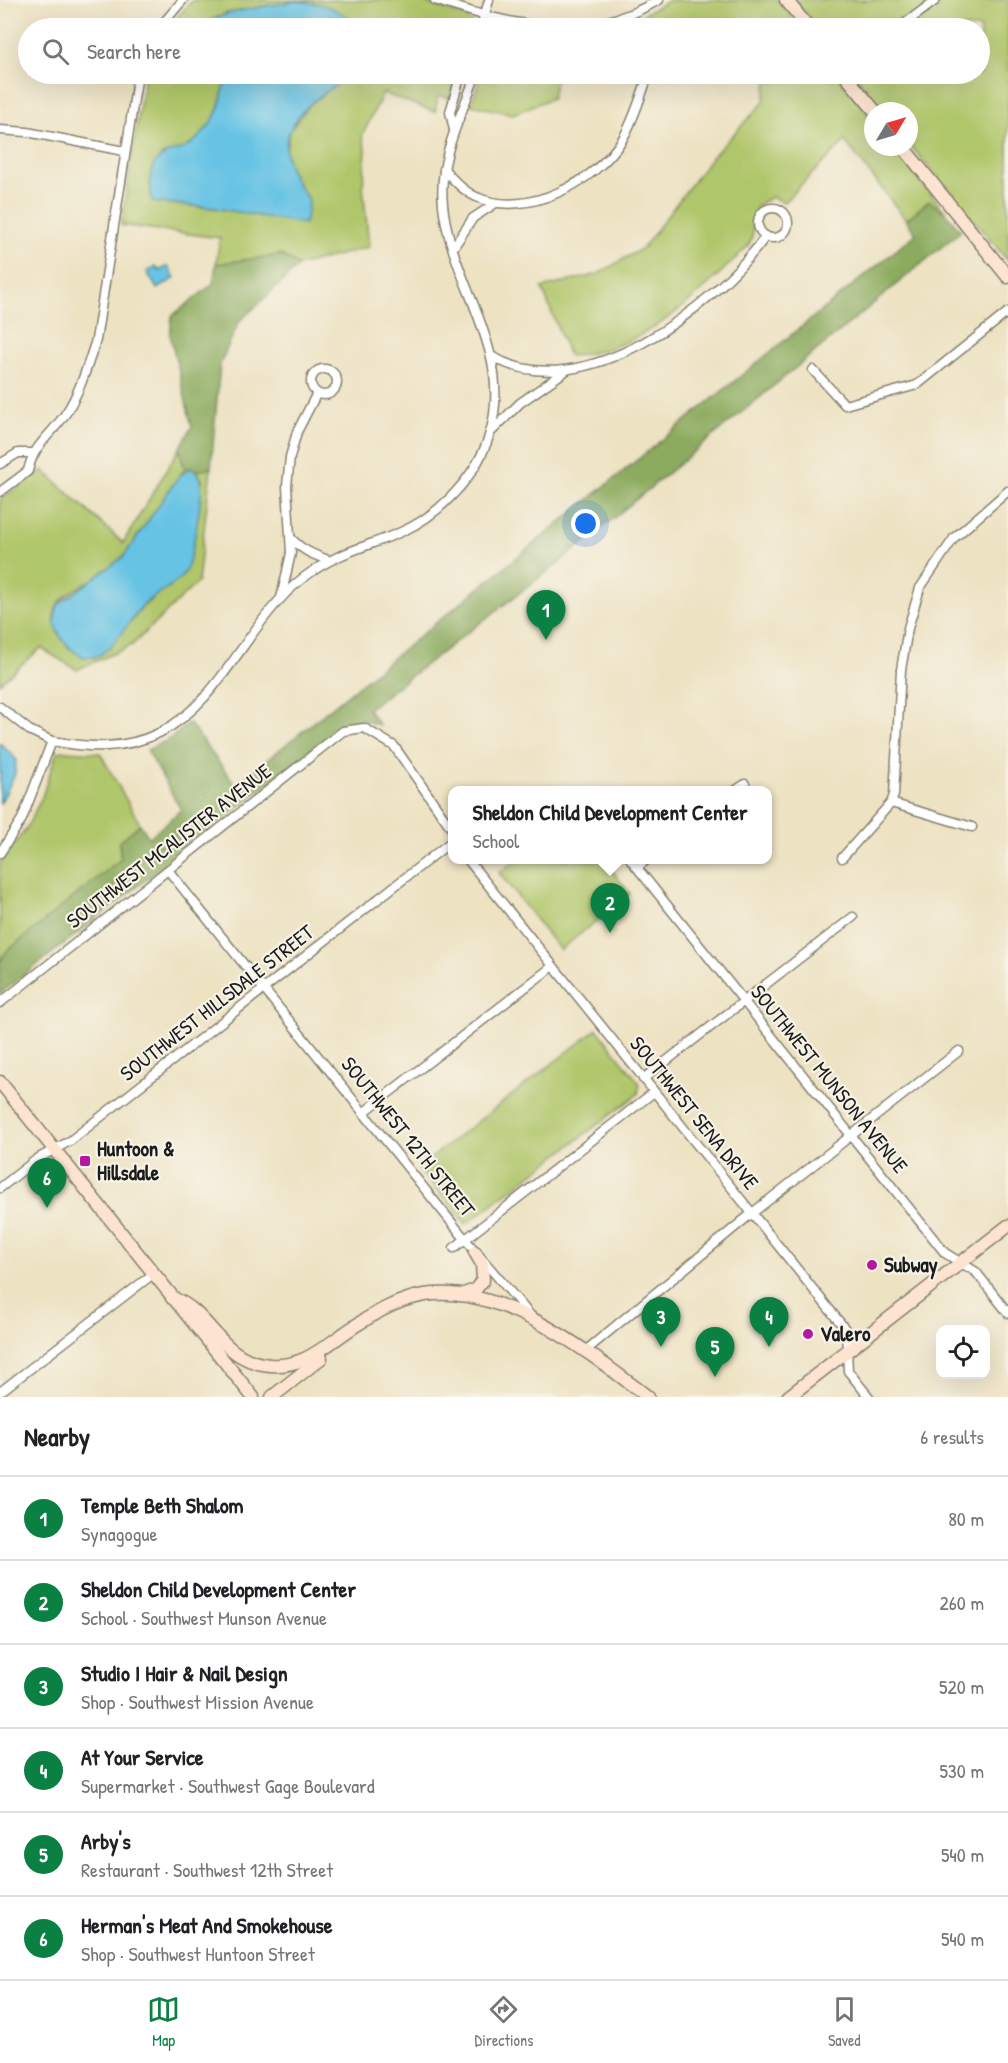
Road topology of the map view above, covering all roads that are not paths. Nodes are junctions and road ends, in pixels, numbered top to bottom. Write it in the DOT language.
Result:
graph roads {
  1 [pos="183,0"];
  2 [pos="435,0"];
  3 [pos="489,0"];
  4 [pos="659,0"];
  5 [pos="786,0"];
  6 [pos="936,0"];
  7 [pos="484,16"];
  8 [pos="168,18"];
  9 [pos="493,18"];
  10 [pos="619,18"];
  11 [pos="801,18"];
  12 [pos="912,18"];
  13 [pos="136,84"];
  14 [pos="458,84"];
  15 [pos="472,84"];
  16 [pos="643,84"];
  17 [pos="852,84"];
  18 [pos="867,102"];
  19 [pos="0,130"];
  20 [pos="454,130"];
  21 [pos="124,151"];
  22 [pos="910,156"];
  23 [pos="444,169"];
  24 [pos="496,203"];
  25 [pos="766,236"];
  26 [pos="453,248"];
  27 [pos="1008,277"];
  28 [pos="1008,312"];
  29 [pos="493,357"];
  30 [pos="570,368"];
  31 [pos="813,370"];
  32 [pos="317,393"];
  33 [pos="490,433"];
  34 [pos="32,453"];
  35 [pos="0,464"];
  36 [pos="1008,491"];
  37 [pos="0,492"];
  38 [pos="290,537"];
  39 [pos="328,560"];
  40 [pos="281,600"];
  41 [pos="0,707"];
  42 [pos="52,741"];
  43 [pos="745,784"];
  44 [pos="742,786"];
  45 [pos="891,803"];
  46 [pos="448,822"];
  47 [pos="972,826"];
  48 [pos="448,846"];
  49 [pos="0,853"];
  50 [pos="842,858"];
  51 [pos="471,864"];
  52 [pos="634,864"];
  53 [pos="641,864"];
  54 [pos="637,867"];
  55 [pos="168,870"];
  56 [pos="853,917"];
  57 [pos="553,966"];
  58 [pos="264,989"];
  59 [pos="744,1001"];
  60 [pos="0,1002"];
  61 [pos="959,1051"];
  62 [pos="643,1079"];
  63 [pos="0,1082"];
  64 [pos="654,1092"];
  65 [pos="363,1113"];
  66 [pos="851,1135"];
  67 [pos="54,1150"];
  68 [pos="0,1188"];
  69 [pos="751,1214"];
  70 [pos="1008,1226"];
  71 [pos="465,1239"];
  72 [pos="454,1248"];
  73 [pos="475,1252"];
  74 [pos="961,1263"];
  75 [pos="153,1274"];
  76 [pos="461,1296"];
  77 [pos="172,1298"];
  78 [pos="1008,1313"];
  79 [pos="362,1322"];
  80 [pos="543,1326"];
  81 [pos="848,1350"];
  82 [pos="584,1352"];
  83 [pos="0,1392"];
  84 [pos="253,1397"];
  85 [pos="272,1397"];
  86 [pos="648,1397"];
  87 [pos="788,1397"];
  88 [pos="869,1397"];
  1 -- 8 [label="street"];
  2 -- 7 [label="street"];
  3 -- 7 [label="street"];
  4 -- 10 [label="street"];
  5 -- 11 [label="main road"];
  6 -- 12 [label="street"];
  7 -- 9 [label="street"];
  13 -- 21 [label="street"];
  14 -- 20 [label="street"];
  15 -- 20 [label="street"];
  16 -- 24 [label="street"];
  17 -- 18 [label="main road"];
  19 -- 21 [label="street"];
  20 -- 23 [label="street"];
  21 -- 34 [label="street"];
  22 -- 27 [label="main road"];
  23 -- 24 [label="street"];
  23 -- 26 [label="street"];
  24 -- 26 [label="street"];
  25 -- 30 [label="street"];
  26 -- 29 [label="street"];
  28 -- 31 [label="street"];
  29 -- 30 [label="street"];
  29 -- 33 [label="street"];
  30 -- 33 [label="street"];
  32 -- 38 [label="street"];
  33 -- 39 [label="street"];
  34 -- 35 [label="street"];
  34 -- 37 [label="street"];
  36 -- 45 [label="street"];
  38 -- 39 [label="street"];
  38 -- 40 [label="street"];
  39 -- 40 [label="street"];
  40 -- 42 [label="street"];
  41 -- 42 [label="street"];
  42 -- 49 [label="street"];
  43 -- 44 [label="street"];
  45 -- 47 [label="street"];
  45 -- 50 [label="street"];
  46 -- 55 [label="street, SOUTHWEST MCALISTER AVENUE"];
  48 -- 58 [label="street, SOUTHWEST HILLSDALE STREET"];
  51 -- 57 [label="street, SOUTHWEST SENA DRIVE"];
  52 -- 54 [label="street, SOUTHWEST MUNSON AVENUE"];
  53 -- 54 [label="street"];
  54 -- 59 [label="street, SOUTHWEST MUNSON AVENUE"];
  55 -- 58 [label="street, SOUTHWEST 12TH STREET"];
  55 -- 60 [label="street, SOUTHWEST MCALISTER AVENUE"];
  56 -- 59 [label="street"];
  57 -- 62 [label="street, SOUTHWEST SENA DRIVE"];
  57 -- 65 [label="street"];
  58 -- 65 [label="street, SOUTHWEST 12TH STREET"];
  58 -- 67 [label="street, SOUTHWEST HILLSDALE STREET"];
  59 -- 62 [label="street"];
  59 -- 66 [label="street, SOUTHWEST MUNSON AVENUE"];
  61 -- 66 [label="street"];
  62 -- 64 [label="street, SOUTHWEST SENA DRIVE"];
  63 -- 67 [label="main road"];
  64 -- 69 [label="street, SOUTHWEST SENA DRIVE"];
  64 -- 71 [label="street"];
  65 -- 71 [label="street, SOUTHWEST 12TH STREET"];
  66 -- 69 [label="street"];
  66 -- 74 [label="street, SOUTHWEST MUNSON AVENUE"];
  67 -- 68 [label="street, SOUTHWEST HILLSDALE STREET"];
  67 -- 75 [label="main road"];
  69 -- 81 [label="street, SOUTHWEST SENA DRIVE"];
  69 -- 82 [label="street"];
  70 -- 74 [label="main road"];
  71 -- 72 [label="street"];
  71 -- 73 [label="street, SOUTHWEST 12TH STREET"];
  73 -- 76 [label="main road"];
  73 -- 80 [label="street, SOUTHWEST 12TH STREET"];
  74 -- 78 [label="street, SOUTHWEST MUNSON AVENUE"];
  74 -- 81 [label="main road"];
  75 -- 77 [label="main road"];
  75 -- 83 [label="street"];
  76 -- 79 [label="main road"];
  76 -- 80 [label="main road"];
  77 -- 79 [label="main road"];
  77 -- 84 [label="main road"];
  79 -- 85 [label="main road"];
  80 -- 82 [label="main road, SOUTHWEST 12TH STREET"];
  81 -- 87 [label="main road"];
  81 -- 88 [label="street, SOUTHWEST SENA DRIVE"];
  82 -- 86 [label="main road, SOUTHWEST 12TH STREET"];
}
